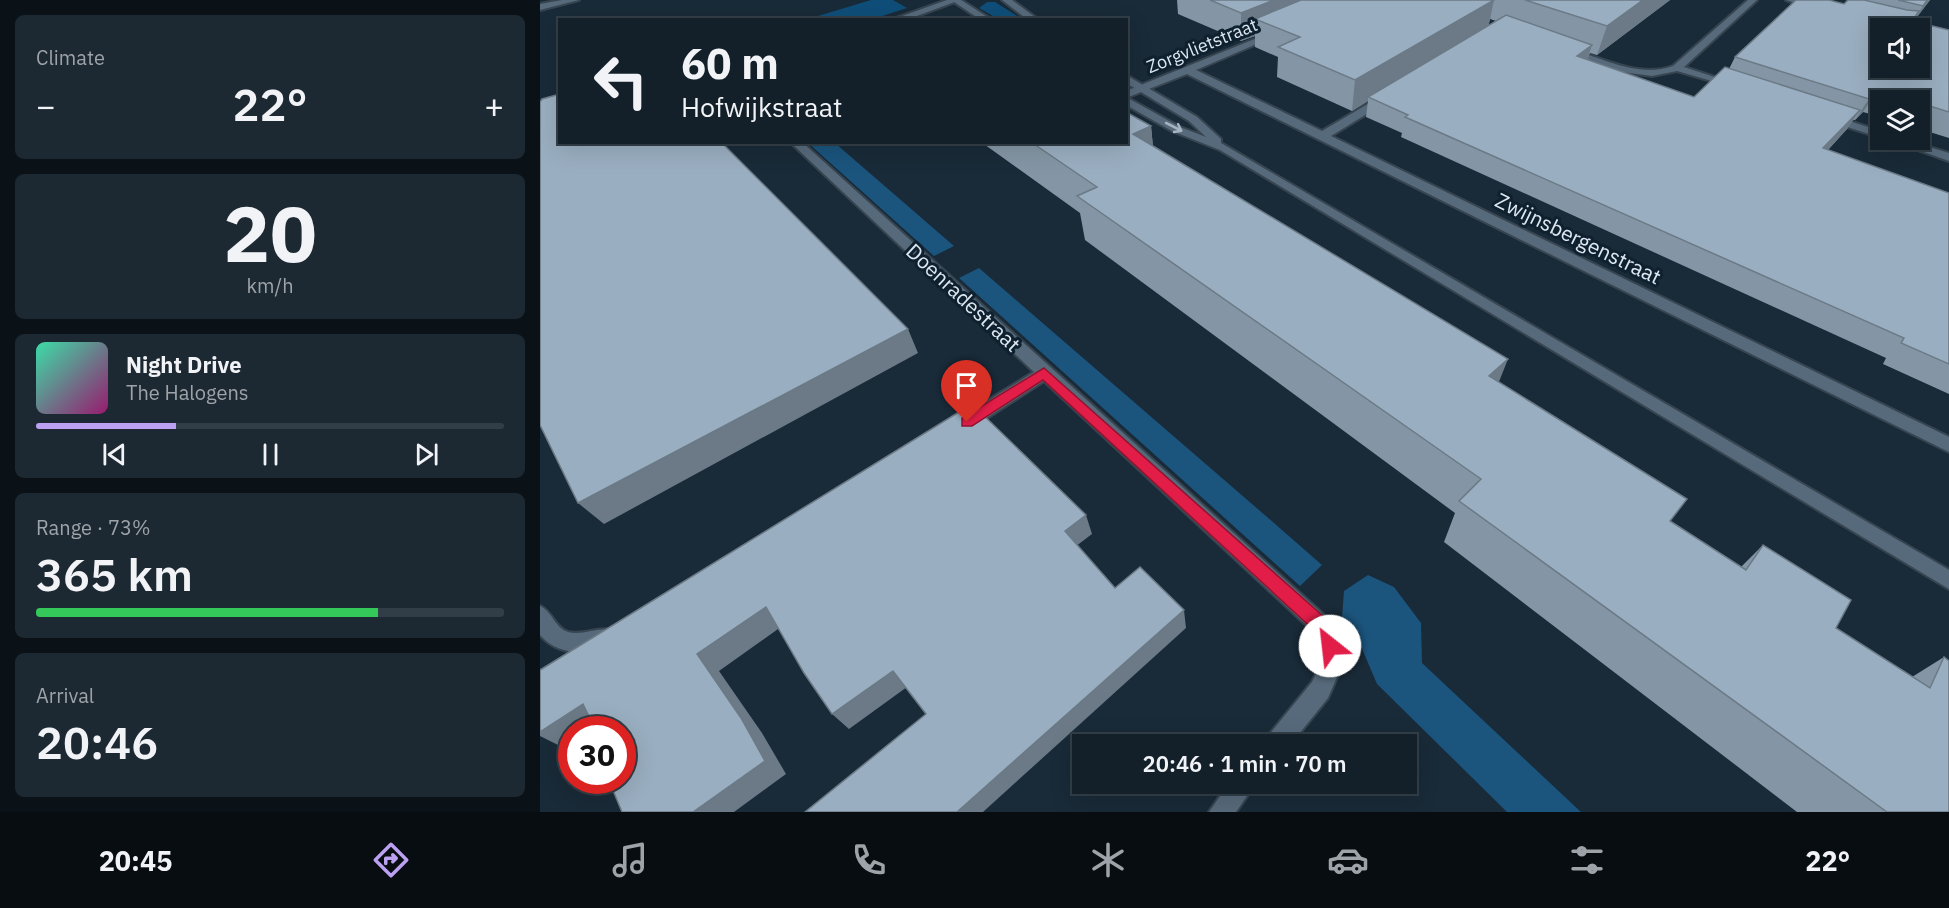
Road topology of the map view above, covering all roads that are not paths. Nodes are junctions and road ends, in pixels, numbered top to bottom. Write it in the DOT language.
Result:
graph roads {
  1 [pos="574,0"];
  2 [pos="956,0"];
  3 [pos="1006,0"];
  4 [pos="1753,0"];
  5 [pos="1790,0"];
  6 [pos="540,7"];
  7 [pos="1824,9"];
  8 [pos="901,18"];
  9 [pos="985,18"];
  10 [pos="1032,18"];
  11 [pos="1285,30"];
  12 [pos="1551,45"];
  13 [pos="1677,68"];
  14 [pos="1188,70"];
  15 [pos="1128,79"];
  16 [pos="1143,88"];
  17 [pos="1402,88"];
  18 [pos="1745,90"];
  19 [pos="1128,94"];
  20 [pos="1128,101"];
  21 [pos="1824,116"];
  22 [pos="1870,131"];
  23 [pos="1322,136"];
  24 [pos="797,144"];
  25 [pos="1224,148"];
  26 [pos="1927,150"];
  27 [pos="1949,157"];
  28 [pos="1044,373"];
  29 [pos="943,437"];
  30 [pos="1949,445"];
  31 [pos="1949,580"];
  32 [pos="540,616"];
  33 [pos="625,636"];
  34 [pos="1284,734"];
  35 [pos="1235,794"];
  36 [pos="1221,812"];
  1 -- 6 [label="street"];
  2 -- 8 [label="street"];
  2 -- 9 [label="street"];
  3 -- 10 [label="street"];
  4 -- 13 [label="street"];
  5 -- 7 [label="street"];
  11 -- 14 [label="street, Zorgvlietstraat"];
  12 -- 13 [label="street"];
  13 -- 18 [label="street"];
  14 -- 16 [label="street, Zorgvlietstraat"];
  14 -- 23 [label="street, Zwijnsbergenstraat"];
  15 -- 16 [label="street"];
  16 -- 19 [label="street, Zorgvlietstraat"];
  16 -- 25 [label="street"];
  17 -- 23 [label="street"];
  20 -- 25 [label="street, one-way"];
  21 -- 22 [label="street"];
  23 -- 30 [label="street, Zwijnsbergenstraat"];
  24 -- 28 [label="street, Doenradestraat"];
  25 -- 31 [label="street"];
  26 -- 27 [label="street"];
  28 -- 29 [label="street"];
  28 -- 34 [label="street, Doenradestraat"];
  32 -- 33 [label="street"];
  35 -- 36 [label="street"];
}
